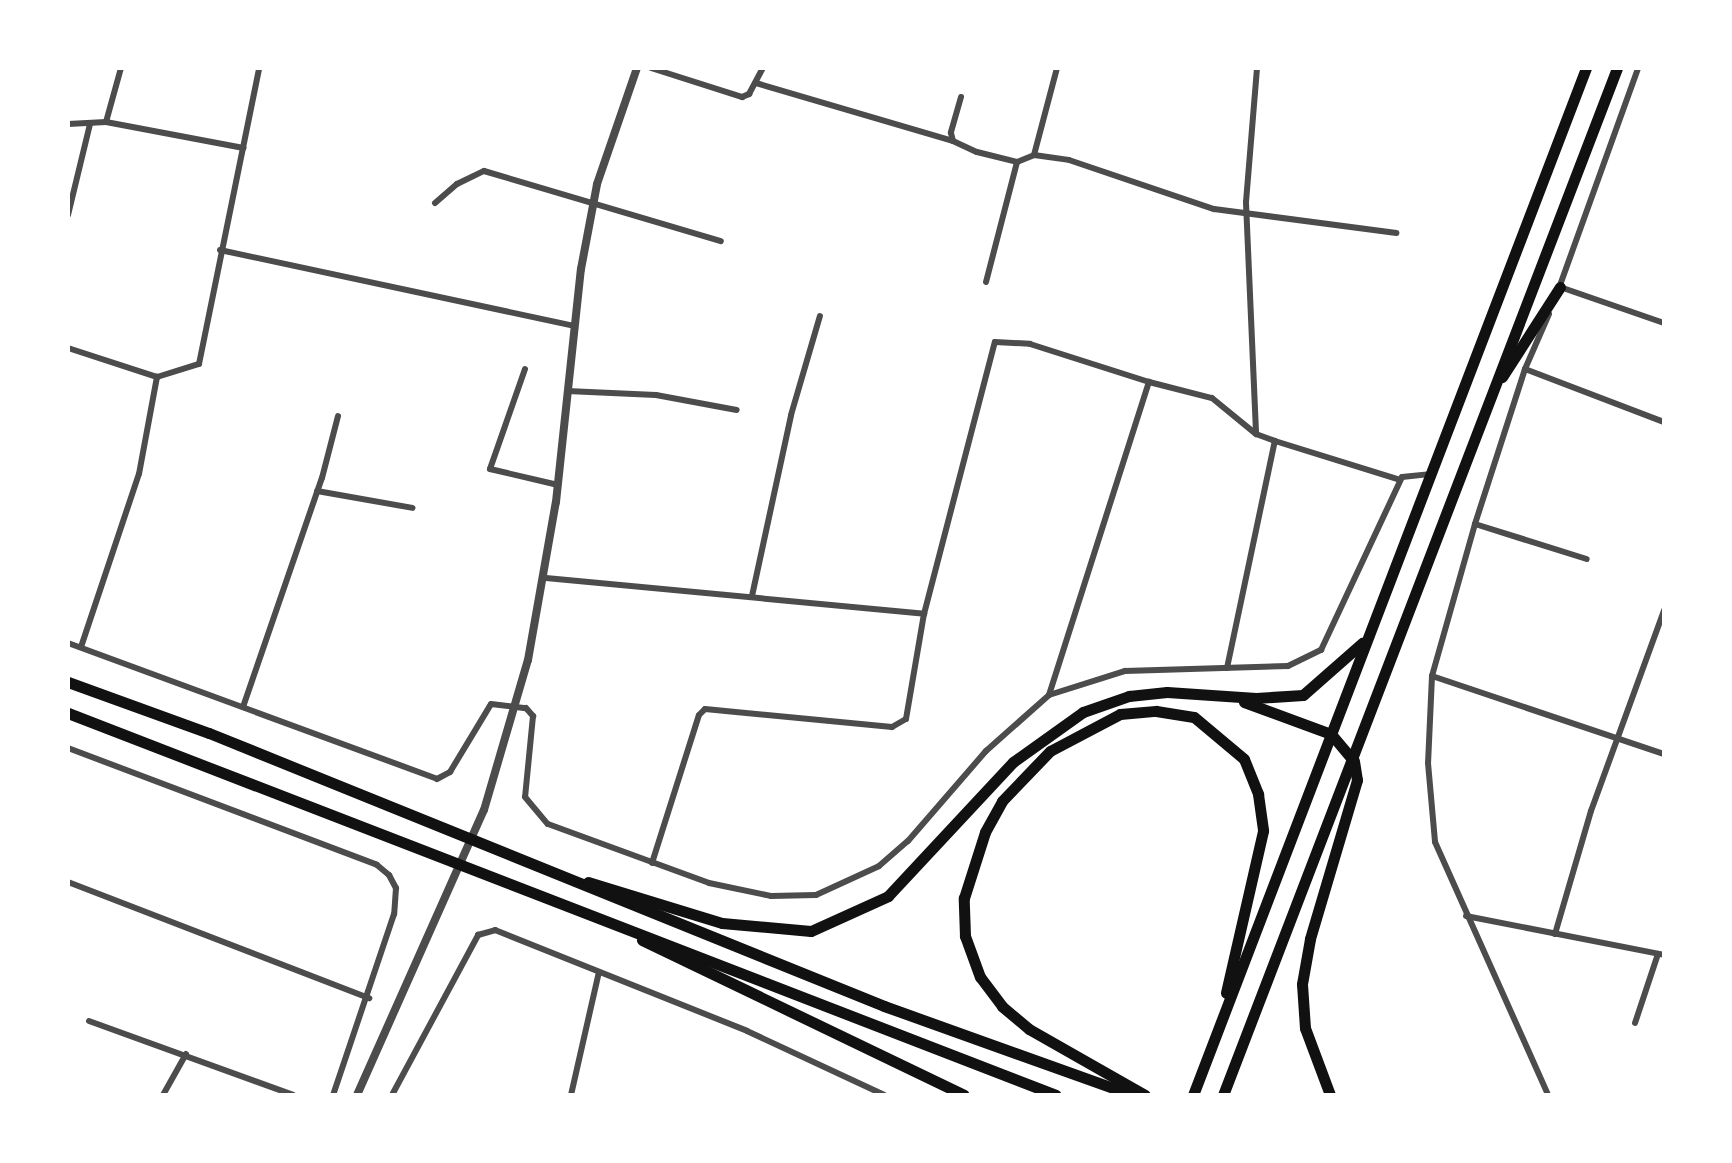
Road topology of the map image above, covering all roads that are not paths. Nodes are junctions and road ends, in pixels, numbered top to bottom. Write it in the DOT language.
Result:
graph roads {
  1 [pos="121,68"];
  2 [pos="259,68"];
  3 [pos="637,68"];
  4 [pos="651,68"];
  5 [pos="763,68"];
  6 [pos="1057,68"];
  7 [pos="1257,68"];
  8 [pos="1586,68"];
  9 [pos="1617,68"];
  10 [pos="1638,68"];
  11 [pos="756,83"];
  12 [pos="961,97"];
  13 [pos="106,122"];
  14 [pos="68,124"];
  15 [pos="90,124"];
  16 [pos="953,141"];
  17 [pos="244,148"];
  18 [pos="1034,155"];
  19 [pos="1017,162"];
  20 [pos="435,203"];
  21 [pos="593,205"];
  22 [pos="68,215"];
  23 [pos="1248,215"];
  24 [pos="1396,233"];
  25 [pos="721,241"];
  26 [pos="220,250"];
  27 [pos="986,282"];
  28 [pos="1560,287"];
  29 [pos="820,316"];
  30 [pos="1664,323"];
  31 [pos="574,326"];
  32 [pos="68,348"];
  33 [pos="525,369"];
  34 [pos="1525,369"];
  35 [pos="157,377"];
  36 [pos="1149,382"];
  37 [pos="567,391"];
  38 [pos="1489,398"];
  39 [pos="737,410"];
  40 [pos="338,416"];
  41 [pos="1664,422"];
  42 [pos="1256,434"];
  43 [pos="1275,441"];
  44 [pos="1432,474"];
  45 [pos="1400,480"];
  46 [pos="558,485"];
  47 [pos="317,491"];
  48 [pos="413,508"];
  49 [pos="1475,524"];
  50 [pos="1587,559"];
  51 [pos="546,578"];
  52 [pos="752,596"];
  53 [pos="1664,610"];
  54 [pos="924,614"];
  55 [pos="1365,640"];
  56 [pos="68,643"];
  57 [pos="81,647"];
  58 [pos="1227,668"];
  59 [pos="1432,676"];
  60 [pos="68,682"];
  61 [pos="1209,692"];
  62 [pos="1049,695"];
  63 [pos="514,704"];
  64 [pos="243,707"];
  65 [pos="68,713"];
  66 [pos="1331,734"];
  67 [pos="1617,740"];
  68 [pos="68,748"];
  69 [pos="1664,754"];
  70 [pos="1354,761"];
  71 [pos="495,852"];
  72 [pos="652,863"];
  73 [pos="68,882"];
  74 [pos="588,913"];
  75 [pos="1466,916"];
  76 [pos="1555,934"];
  77 [pos="1661,954"];
  78 [pos="599,972"];
  79 [pos="369,998"];
  80 [pos="89,1021"];
  81 [pos="1220,1023"];
  82 [pos="1635,1023"];
  83 [pos="186,1054"];
  84 [pos="1053,1094"];
  85 [pos="163,1095"];
  86 [pos="293,1095"];
  87 [pos="333,1095"];
  88 [pos="357,1095"];
  89 [pos="392,1095"];
  90 [pos="571,1095"];
  91 [pos="884,1095"];
  92 [pos="964,1095"];
  93 [pos="1132,1095"];
  94 [pos="1145,1095"];
  95 [pos="1193,1095"];
  96 [pos="1223,1095"];
  97 [pos="1330,1095"];
  98 [pos="1548,1095"];
  1 -- 13 [label="street"];
  2 -- 17 [label="street"];
  3 -- 21 [label="street"];
  4 -- 11 [label="street"];
  5 -- 11 [label="street"];
  6 -- 18 [label="street"];
  7 -- 23 [label="street"];
  8 -- 44 [label="highway"];
  9 -- 38 [label="highway"];
  10 -- 28 [label="street"];
  11 -- 16 [label="street"];
  12 -- 16 [label="street"];
  13 -- 15 [label="street"];
  13 -- 17 [label="street"];
  14 -- 15 [label="street"];
  15 -- 22 [label="street"];
  16 -- 19 [label="street"];
  17 -- 26 [label="street"];
  18 -- 19 [label="street"];
  18 -- 23 [label="street"];
  19 -- 27 [label="street"];
  20 -- 21 [label="street"];
  21 -- 25 [label="street"];
  21 -- 31 [label="street"];
  23 -- 24 [label="street"];
  23 -- 42 [label="street"];
  26 -- 31 [label="street"];
  26 -- 35 [label="street"];
  28 -- 30 [label="street"];
  28 -- 34 [label="street"];
  28 -- 38 [label="highway"];
  29 -- 52 [label="street"];
  31 -- 37 [label="street"];
  32 -- 35 [label="street"];
  33 -- 46 [label="street"];
  34 -- 41 [label="street"];
  34 -- 49 [label="street"];
  35 -- 57 [label="street"];
  36 -- 42 [label="street"];
  36 -- 54 [label="street"];
  36 -- 62 [label="street"];
  37 -- 39 [label="street"];
  37 -- 46 [label="street"];
  38 -- 70 [label="highway"];
  40 -- 47 [label="street"];
  42 -- 43 [label="street"];
  43 -- 45 [label="street"];
  43 -- 58 [label="street"];
  44 -- 45 [label="street"];
  44 -- 55 [label="highway"];
  45 -- 58 [label="street"];
  46 -- 51 [label="street"];
  47 -- 48 [label="street"];
  47 -- 64 [label="street"];
  49 -- 50 [label="street"];
  49 -- 59 [label="street"];
  51 -- 52 [label="street"];
  51 -- 63 [label="street"];
  52 -- 54 [label="street"];
  53 -- 67 [label="street"];
  54 -- 72 [label="street"];
  55 -- 61 [label="highway"];
  55 -- 66 [label="highway"];
  56 -- 57 [label="street"];
  57 -- 64 [label="street"];
  58 -- 62 [label="street"];
  59 -- 67 [label="street"];
  59 -- 75 [label="street"];
  60 -- 71 [label="highway"];
  61 -- 66 [label="highway"];
  61 -- 71 [label="highway"];
  62 -- 72 [label="street"];
  63 -- 64 [label="street"];
  63 -- 72 [label="street"];
  63 -- 88 [label="street"];
  65 -- 74 [label="highway"];
  66 -- 70 [label="highway"];
  66 -- 81 [label="highway"];
  67 -- 69 [label="street"];
  67 -- 76 [label="street"];
  68 -- 79 [label="street"];
  70 -- 96 [label="highway"];
  70 -- 97 [label="highway"];
  71 -- 93 [label="highway"];
  73 -- 79 [label="street"];
  74 -- 84 [label="highway"];
  74 -- 92 [label="highway"];
  75 -- 76 [label="street"];
  75 -- 98 [label="street"];
  76 -- 77 [label="street"];
  77 -- 82 [label="street"];
  78 -- 89 [label="street"];
  78 -- 90 [label="street"];
  78 -- 91 [label="street"];
  79 -- 87 [label="street"];
  80 -- 83 [label="street"];
  81 -- 94 [label="highway"];
  81 -- 95 [label="highway"];
  83 -- 85 [label="street"];
  83 -- 86 [label="street"];
}
